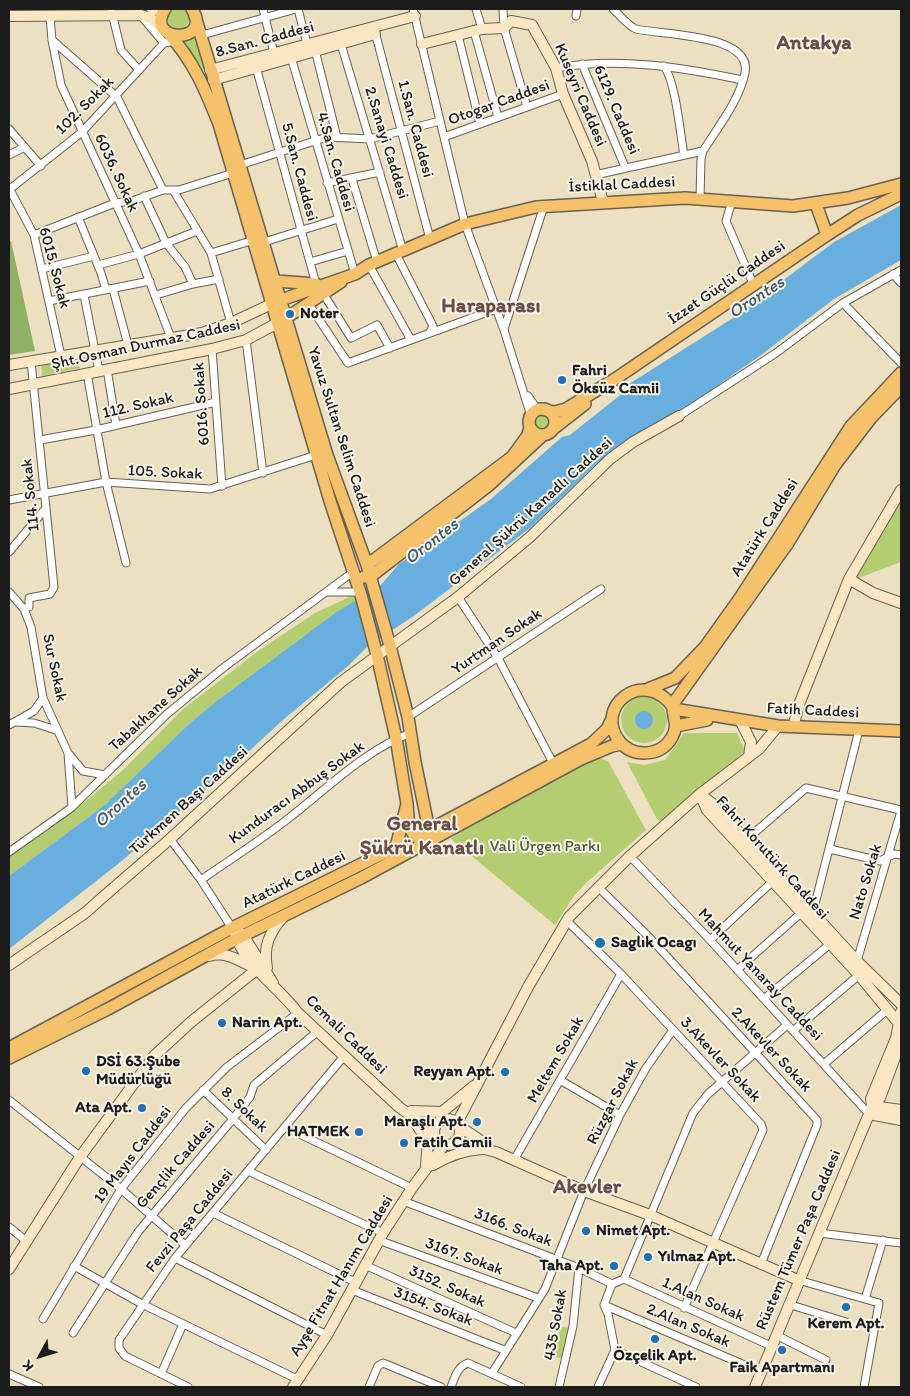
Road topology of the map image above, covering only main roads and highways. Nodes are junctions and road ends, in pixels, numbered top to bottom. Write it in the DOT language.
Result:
graph roads {
  1 [pos="160,9"];
  2 [pos="195,11"];
  3 [pos="168,37"];
  4 [pos="237,169"];
  5 [pos="901,184"];
  6 [pos="901,194"];
  7 [pos="816,204"];
  8 [pos="827,235"];
  9 [pos="259,241"];
  10 [pos="276,281"];
  11 [pos="322,287"];
  12 [pos="277,302"];
  13 [pos="282,321"];
  14 [pos="901,373"];
  15 [pos="615,379"];
  16 [pos="901,387"];
  17 [pos="536,416"];
  18 [pos="548,432"];
  19 [pos="353,572"];
  20 [pos="370,576"];
  21 [pos="383,647"];
  22 [pos="648,689"];
  23 [pos="673,708"];
  24 [pos="612,719"];
  25 [pos="724,719"];
  26 [pos="676,726"];
  27 [pos="901,731"];
  28 [pos="622,744"];
  29 [pos="407,804"];
  30 [pos="429,830"];
  31 [pos="415,837"];
  32 [pos="426,843"];
  33 [pos="396,847"];
  34 [pos="237,934"];
  35 [pos="9,1048"];
  36 [pos="9,1058"];
  1 -- 3 [label="main road, Yavuz Sultan Selim Caddesi"];
  2 -- 3 [label="main road, Yavuz Sultan Selim Caddesi"];
  2 -- 4 [label="main road, Yavuz Sultan Selim Caddesi"];
  3 -- 4 [label="main road, Yavuz Sultan Selim Caddesi"];
  4 -- 9 [label="main road, Yavuz Sultan Selim Caddesi"];
  5 -- 7 [label="main road, İstiklal Caddesi"];
  6 -- 8 [label="main road, İzzet Güçlü Caddesi"];
  7 -- 8 [label="main road"];
  7 -- 11 [label="main road, İstiklal Caddesi"];
  8 -- 15 [label="main road, İzzet Güçlü Caddesi"];
  9 -- 10 [label="main road, Yavuz Sultan Selim Caddesi"];
  9 -- 12 [label="main road, Yavuz Sultan Selim Caddesi"];
  10 -- 11 [label="main road"];
  10 -- 12 [label="main road, Yavuz Sultan Selim Caddesi"];
  11 -- 12 [label="main road, İstiklal Caddesi"];
  11 -- 13 [label="main road, İstiklal Caddesi"];
  12 -- 13 [label="main road, Yavuz Sultan Selim Caddesi"];
  13 -- 19 [label="main road, Yavuz Sultan Selim Caddesi"];
  13 -- 20 [label="main road, Yavuz Sultan Selim Caddesi"];
  14 -- 22 [label="main road, Atatürk Caddesi"];
  15 -- 17 [label="main road, İzzet Güçlü Caddesi"];
  15 -- 18 [label="main road, İzzet Güçlü Caddesi"];
  16 -- 23 [label="main road, Atatürk Caddesi"];
  17 -- 18 [label="main road"];
  17 -- 18 [label="main road"];
  17 -- 20 [label="main road"];
  18 -- 20 [label="main road, İzzet Güçlü Caddesi"];
  19 -- 20 [label="main road"];
  19 -- 21 [label="main road, Yavuz Sultan Selim Caddesi"];
  20 -- 21 [label="main road, Yavuz Sultan Selim Caddesi"];
  21 -- 29 [label="main road, Yavuz Sultan Selim Caddesi"];
  21 -- 30 [label="main road, Yavuz Sultan Selim Caddesi"];
  22 -- 23 [label="main road"];
  22 -- 24 [label="main road, Atatürk Caddesi"];
  23 -- 25 [label="main road, Fatih Caddesi"];
  23 -- 26 [label="main road"];
  24 -- 28 [label="main road"];
  24 -- 30 [label="main road, Atatürk Caddesi"];
  25 -- 26 [label="main road, Fatih Caddesi"];
  25 -- 27 [label="main road, Fatih Caddesi"];
  26 -- 28 [label="main road"];
  28 -- 32 [label="main road, Atatürk Caddesi"];
  29 -- 31 [label="main road"];
  29 -- 33 [label="main road, Yavuz Sultan Selim Caddesi"];
  30 -- 31 [label="main road, Atatürk Caddesi"];
  30 -- 32 [label="main road, Yavuz Sultan Selim Caddesi"];
  31 -- 32 [label="main road"];
  31 -- 33 [label="main road, Atatürk Caddesi"];
  32 -- 34 [label="main road, Atatürk Caddesi"];
  33 -- 34 [label="main road, Atatürk Caddesi"];
  34 -- 35 [label="main road, Atatürk Caddesi"];
  34 -- 36 [label="main road, Atatürk Caddesi"];
}
